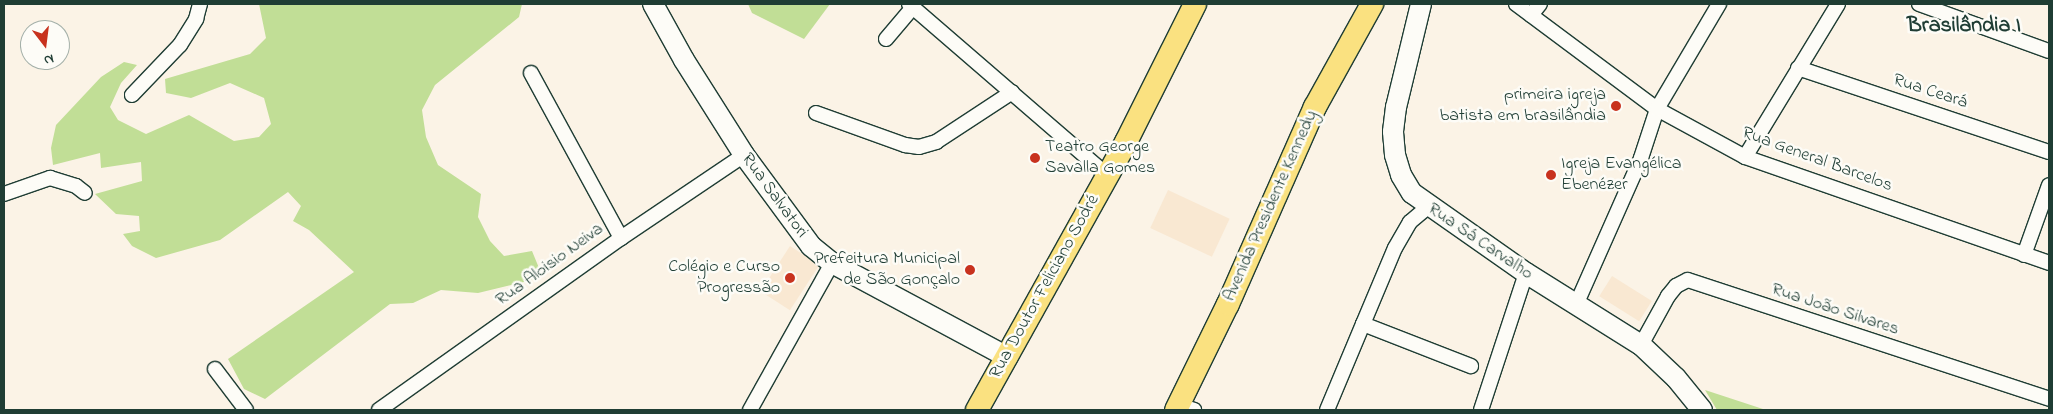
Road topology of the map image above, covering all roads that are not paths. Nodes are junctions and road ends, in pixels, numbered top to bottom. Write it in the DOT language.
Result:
graph roads {
  1 [pos="200,4"];
  2 [pos="653,4"];
  3 [pos="1195,4"];
  4 [pos="1372,4"];
  5 [pos="1422,4"];
  6 [pos="1516,4"];
  7 [pos="1540,4"];
  8 [pos="1719,4"];
  9 [pos="1838,4"];
  10 [pos="1919,4"];
  11 [pos="911,6"];
  12 [pos="1531,15"];
  13 [pos="886,40"];
  14 [pos="2049,51"];
  15 [pos="1798,68"];
  16 [pos="531,73"];
  17 [pos="1012,92"];
  18 [pos="132,95"];
  19 [pos="1657,109"];
  20 [pos="816,113"];
  21 [pos="2049,152"];
  22 [pos="744,155"];
  23 [pos="1745,157"];
  24 [pos="1107,175"];
  25 [pos="2049,185"];
  26 [pos="85,193"];
  27 [pos="4,194"];
  28 [pos="1428,207"];
  29 [pos="621,238"];
  30 [pos="2024,255"];
  31 [pos="832,263"];
  32 [pos="2049,263"];
  33 [pos="1526,273"];
  34 [pos="1576,305"];
  35 [pos="1363,324"];
  36 [pos="1641,345"];
  37 [pos="1007,357"];
  38 [pos="1471,366"];
  39 [pos="215,369"];
  40 [pos="2049,399"];
  41 [pos="1183,408"];
  42 [pos="246,410"];
  43 [pos="379,410"];
  44 [pos="750,410"];
  45 [pos="977,410"];
  46 [pos="1327,410"];
  47 [pos="1481,410"];
  48 [pos="1702,410"];
  1 -- 18 [label="street"];
  2 -- 22 [label="main road, Rua Salvatori"];
  3 -- 24 [label="main road, Rua Doutor Feliciano Sodré"];
  4 -- 41 [label="main road, Avenida Presidente Kennedy"];
  5 -- 28 [label="main road, Rua Sá Carvalho"];
  6 -- 12 [label="street, Rua General Barcelos"];
  7 -- 12 [label="street"];
  8 -- 19 [label="street"];
  9 -- 15 [label="street"];
  10 -- 14 [label="street"];
  11 -- 13 [label="street"];
  11 -- 17 [label="street"];
  12 -- 19 [label="street, Rua General Barcelos"];
  15 -- 21 [label="street, Rua Ceará"];
  15 -- 23 [label="street"];
  16 -- 29 [label="street"];
  17 -- 20 [label="street"];
  17 -- 24 [label="street"];
  19 -- 23 [label="street, Rua General Barcelos"];
  19 -- 34 [label="street"];
  22 -- 29 [label="street, Rua Aloisio Neiva"];
  22 -- 31 [label="main road, Rua Salvatori"];
  23 -- 30 [label="street, Rua General Barcelos"];
  24 -- 37 [label="main road, Rua Doutor Feliciano Sodré"];
  25 -- 30 [label="street"];
  26 -- 27 [label="street"];
  28 -- 33 [label="main road, Rua Sá Carvalho"];
  28 -- 35 [label="street"];
  29 -- 43 [label="street, Rua Aloisio Neiva"];
  30 -- 32 [label="street, Rua General Barcelos"];
  31 -- 37 [label="main road, Rua Salvatori"];
  31 -- 44 [label="street"];
  33 -- 34 [label="main road, Rua Sá Carvalho"];
  33 -- 47 [label="street"];
  34 -- 36 [label="main road, Rua Sá Carvalho"];
  35 -- 38 [label="street"];
  35 -- 46 [label="street"];
  36 -- 40 [label="street, Rua João Silvares"];
  36 -- 48 [label="main road, Rua Sá Carvalho"];
  37 -- 45 [label="main road, Rua Doutor Feliciano Sodré"];
  39 -- 42 [label="street"];
}
